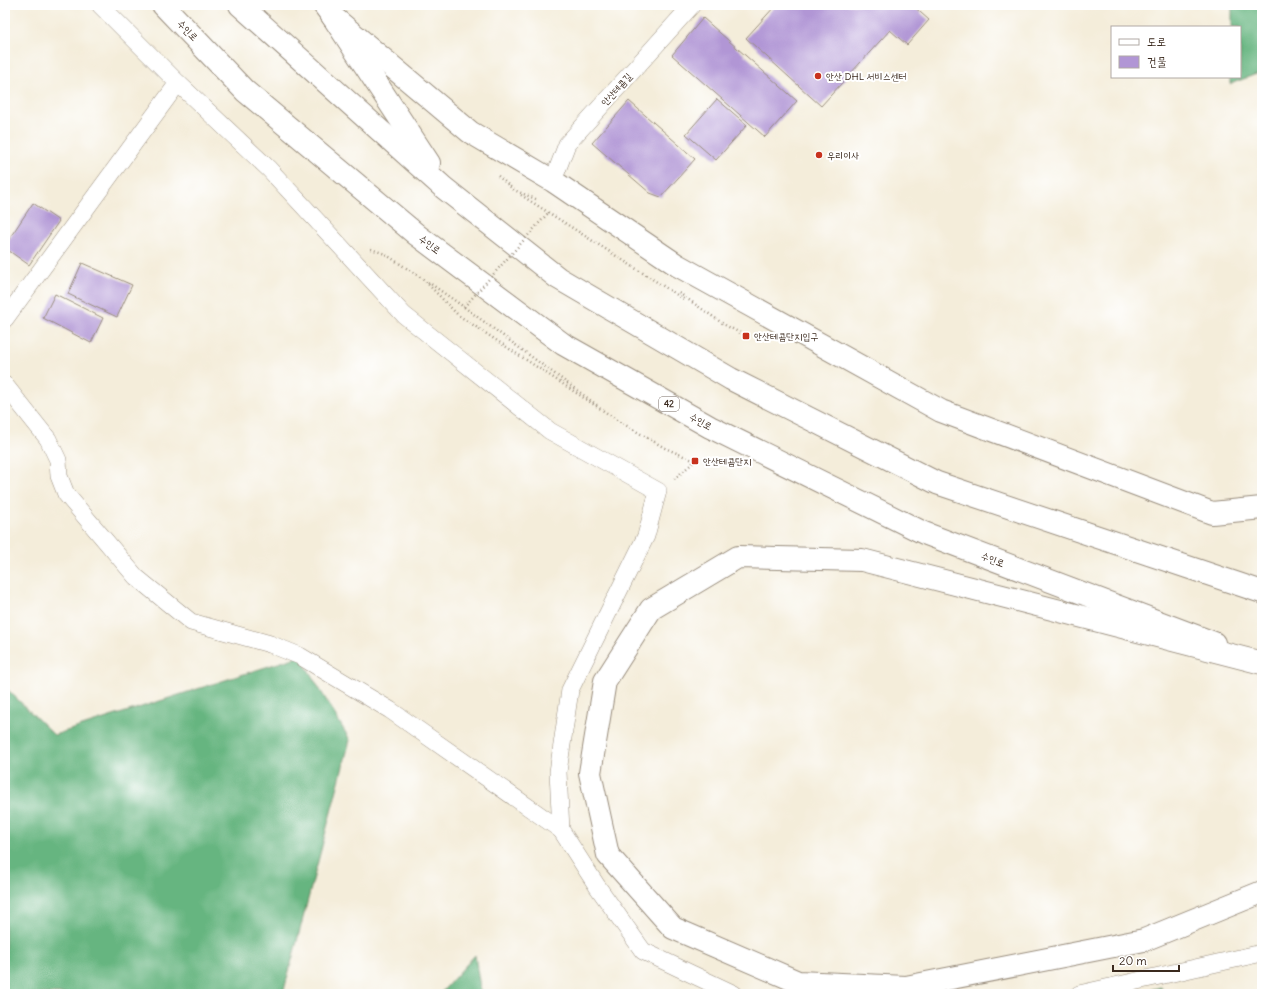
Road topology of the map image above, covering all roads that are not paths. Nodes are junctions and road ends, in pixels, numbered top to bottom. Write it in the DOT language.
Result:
graph roads {
  1 [pos="100,5"];
  2 [pos="163,5"];
  3 [pos="240,5"];
  4 [pos="692,5"];
  5 [pos="328,11"];
  6 [pos="178,83"];
  7 [pos="553,181"];
  8 [pos="444,188"];
  9 [pos="5,319"];
  10 [pos="5,385"];
  11 [pos="1262,508"];
  12 [pos="1262,592"];
  13 [pos="1262,662"];
  14 [pos="561,830"];
  15 [pos="1262,892"];
  16 [pos="1262,953"];
  17 [pos="734,994"];
  18 [pos="1079,994"];
  1 -- 6 [label="street"];
  2 -- 13 [label="main road, 수인로 / 42"];
  3 -- 8 [label="main road"];
  4 -- 7 [label="street, 안산테콤길"];
  5 -- 7 [label="main road"];
  5 -- 8 [label="main road"];
  6 -- 9 [label="street"];
  6 -- 14 [label="street"];
  7 -- 11 [label="main road"];
  8 -- 12 [label="main road"];
  10 -- 14 [label="street"];
  13 -- 15 [label="main road"];
  14 -- 17 [label="street"];
  16 -- 18 [label="street"];
}
